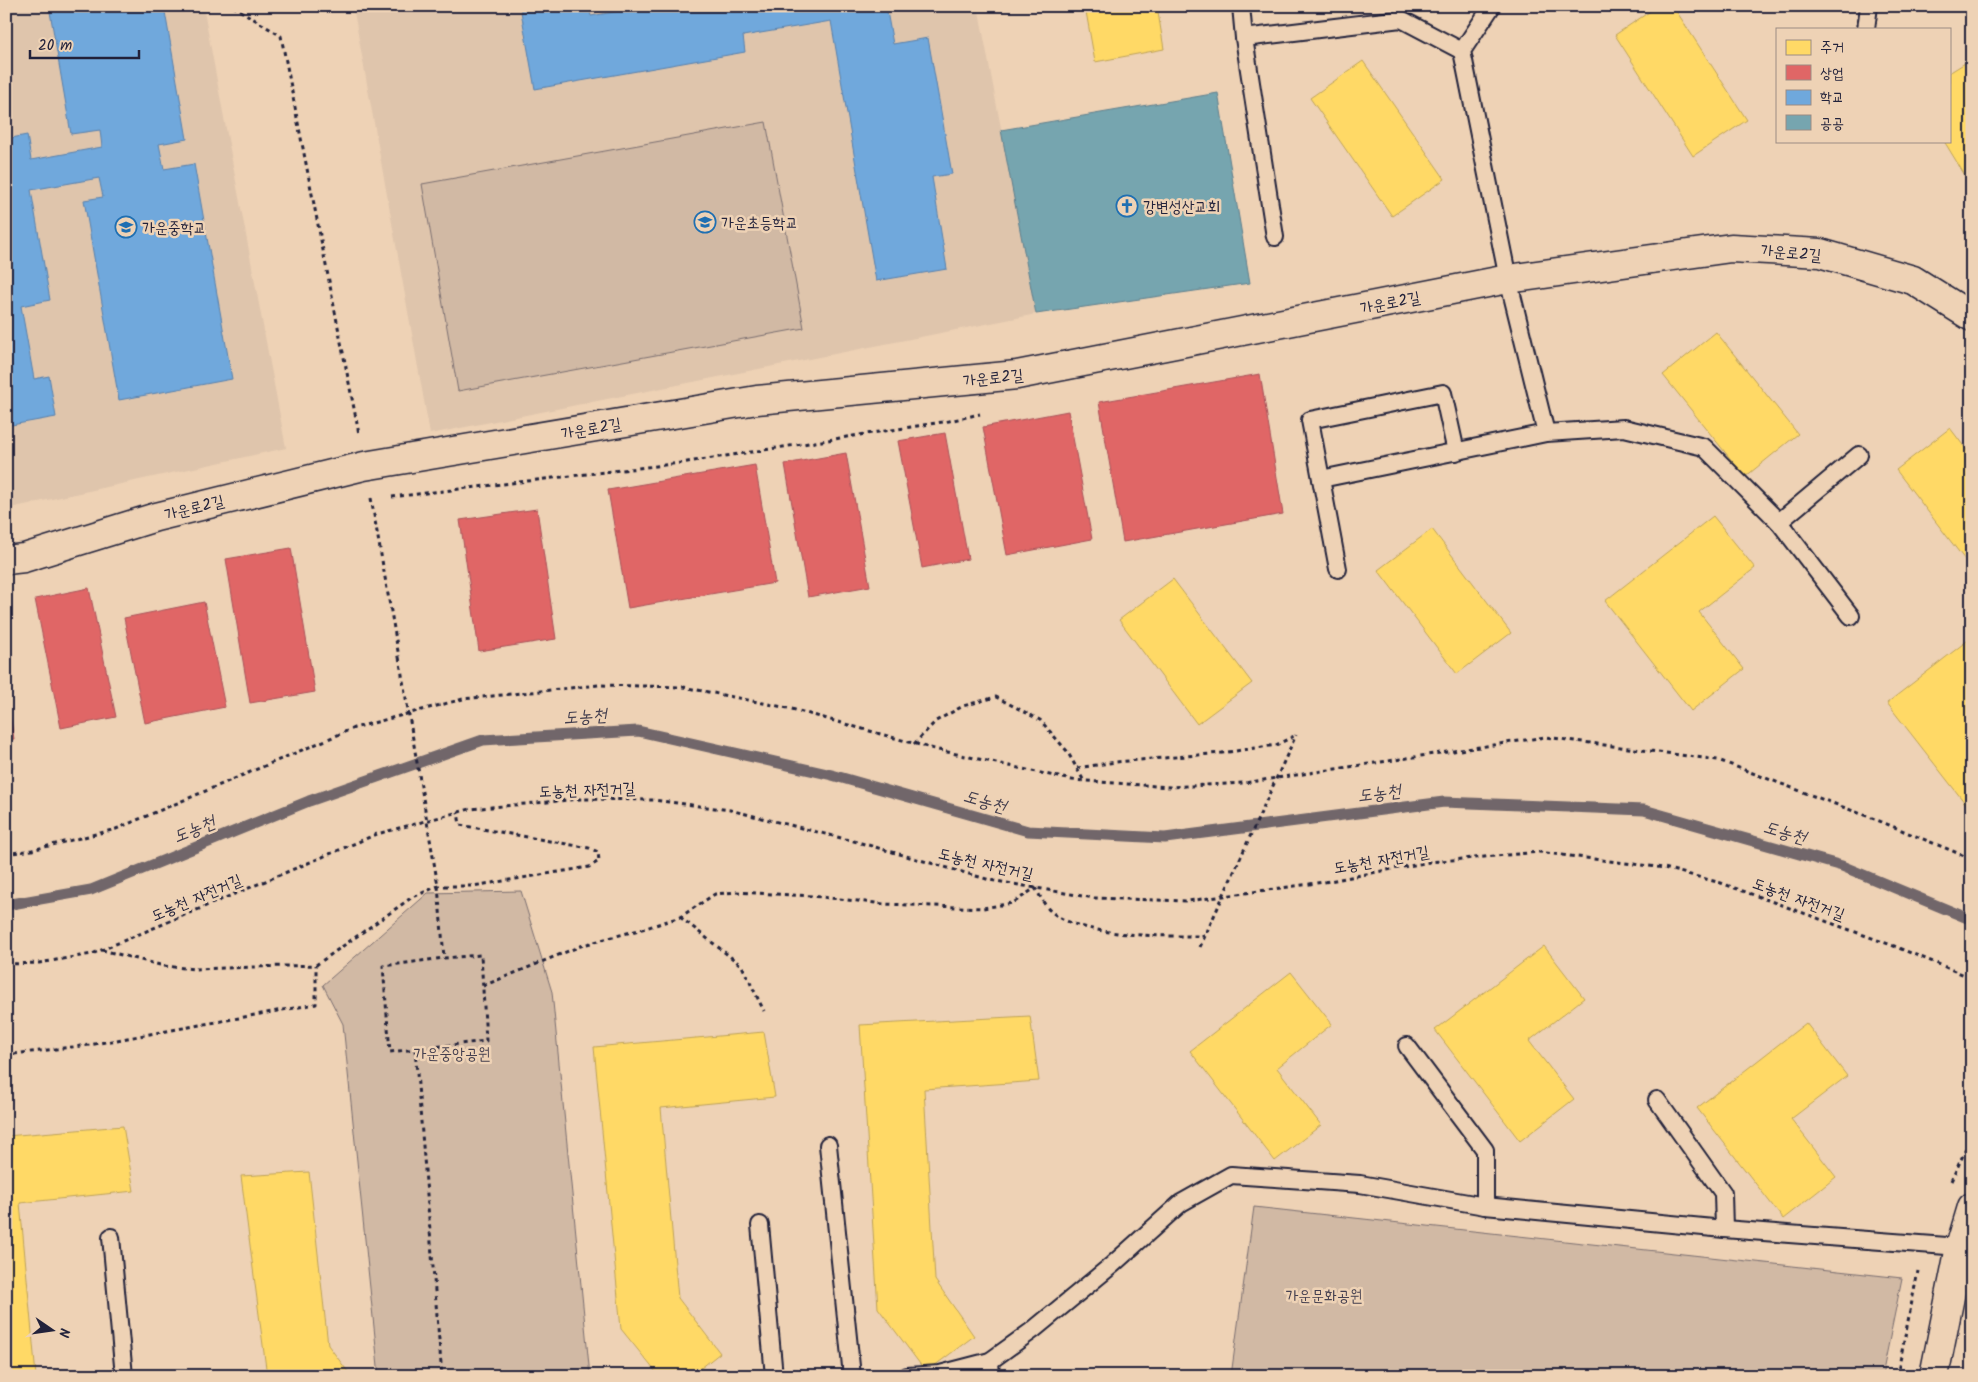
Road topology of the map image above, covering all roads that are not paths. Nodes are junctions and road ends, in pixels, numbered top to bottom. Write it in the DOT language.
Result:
graph roads {
  1 [pos="1241,6"];
  2 [pos="1492,6"];
  3 [pos="1869,6"];
  4 [pos="1866,28"];
  5 [pos="1244,38"];
  6 [pos="1462,51"];
  7 [pos="1275,236"];
  8 [pos="1508,279"];
  9 [pos="1972,317"];
  10 [pos="1546,433"];
  11 [pos="1456,452"];
  12 [pos="1859,455"];
  13 [pos="1321,479"];
  14 [pos="1779,522"];
  15 [pos="6,560"];
  16 [pos="1338,569"];
  17 [pos="1851,616"];
  18 [pos="1407,1046"];
  19 [pos="1657,1100"];
  20 [pos="828,1145"];
  21 [pos="1485,1206"];
  22 [pos="1972,1207"];
  23 [pos="760,1225"];
  24 [pos="1724,1229"];
  25 [pos="111,1237"];
  26 [pos="1960,1247"];
  27 [pos="990,1368"];
  28 [pos="124,1376"];
  29 [pos="774,1376"];
  30 [pos="852,1376"];
  31 [pos="907,1376"];
  32 [pos="1934,1376"];
  1 -- 5 [label="lane"];
  2 -- 6 [label="lane"];
  3 -- 4 [label="lane"];
  5 -- 6 [label="lane"];
  5 -- 7 [label="lane"];
  6 -- 8 [label="lane"];
  8 -- 9 [label="street, 가운로2길"];
  8 -- 10 [label="lane"];
  8 -- 15 [label="street, 가운로2길"];
  10 -- 11 [label="lane"];
  10 -- 14 [label="lane"];
  11 -- 13 [label="lane"];
  11 -- 13 [label="lane"];
  12 -- 14 [label="lane"];
  13 -- 16 [label="lane"];
  14 -- 17 [label="lane"];
  18 -- 21 [label="lane"];
  19 -- 24 [label="lane"];
  20 -- 30 [label="lane"];
  21 -- 24 [label="lane"];
  21 -- 27 [label="lane"];
  22 -- 26 [label="street"];
  23 -- 29 [label="lane"];
  24 -- 26 [label="lane"];
  25 -- 28 [label="lane"];
  26 -- 32 [label="street"];
  27 -- 31 [label="lane"];
}
